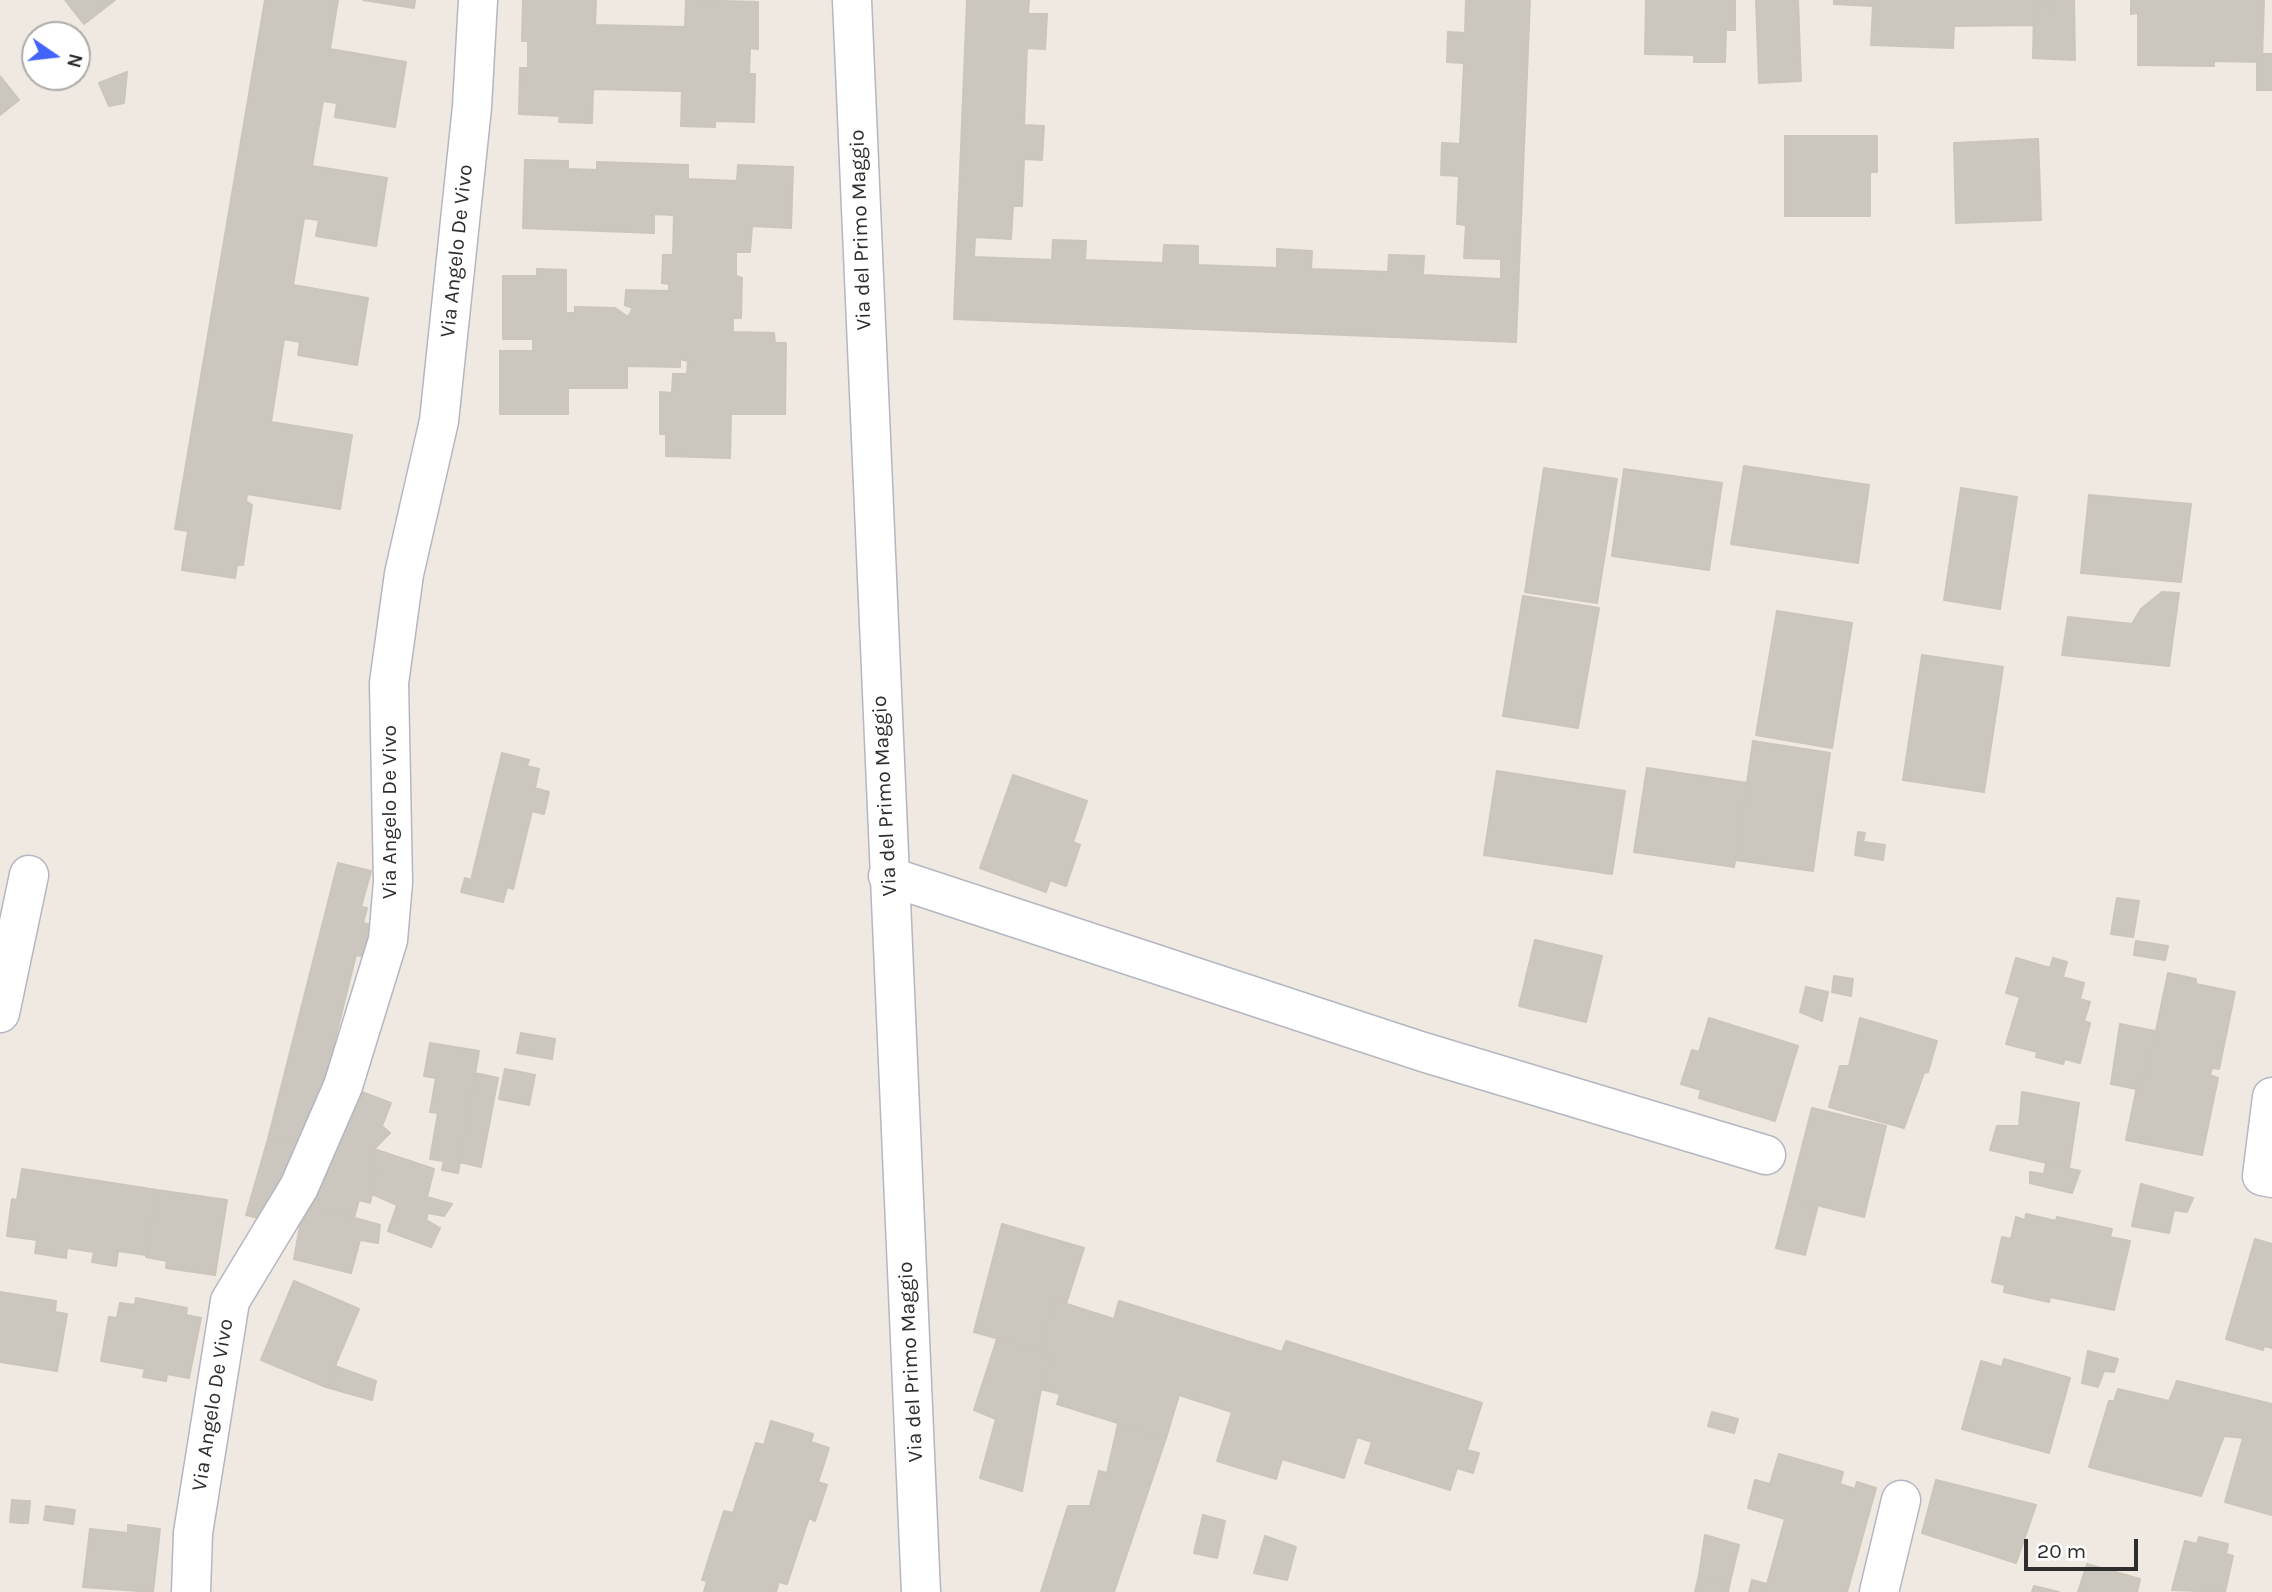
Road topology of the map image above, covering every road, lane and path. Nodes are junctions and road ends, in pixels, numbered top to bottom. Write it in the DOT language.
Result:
graph roads {
  1 [pos="478,0"];
  2 [pos="852,0"];
  3 [pos="29,876"];
  4 [pos="888,876"];
  5 [pos="0,1013"];
  6 [pos="2272,1097"];
  7 [pos="1766,1155"];
  8 [pos="2272,1178"];
  9 [pos="1901,1500"];
  10 [pos="191,1592"];
  11 [pos="921,1592"];
  12 [pos="1878,1592"];
  1 -- 10 [label="street, Via Angelo De Vivo"];
  2 -- 4 [label="street, Via del Primo Maggio"];
  3 -- 5 [label="street"];
  4 -- 7 [label="street"];
  4 -- 11 [label="street, Via del Primo Maggio"];
  6 -- 8 [label="street"];
  9 -- 12 [label="street"];
}
